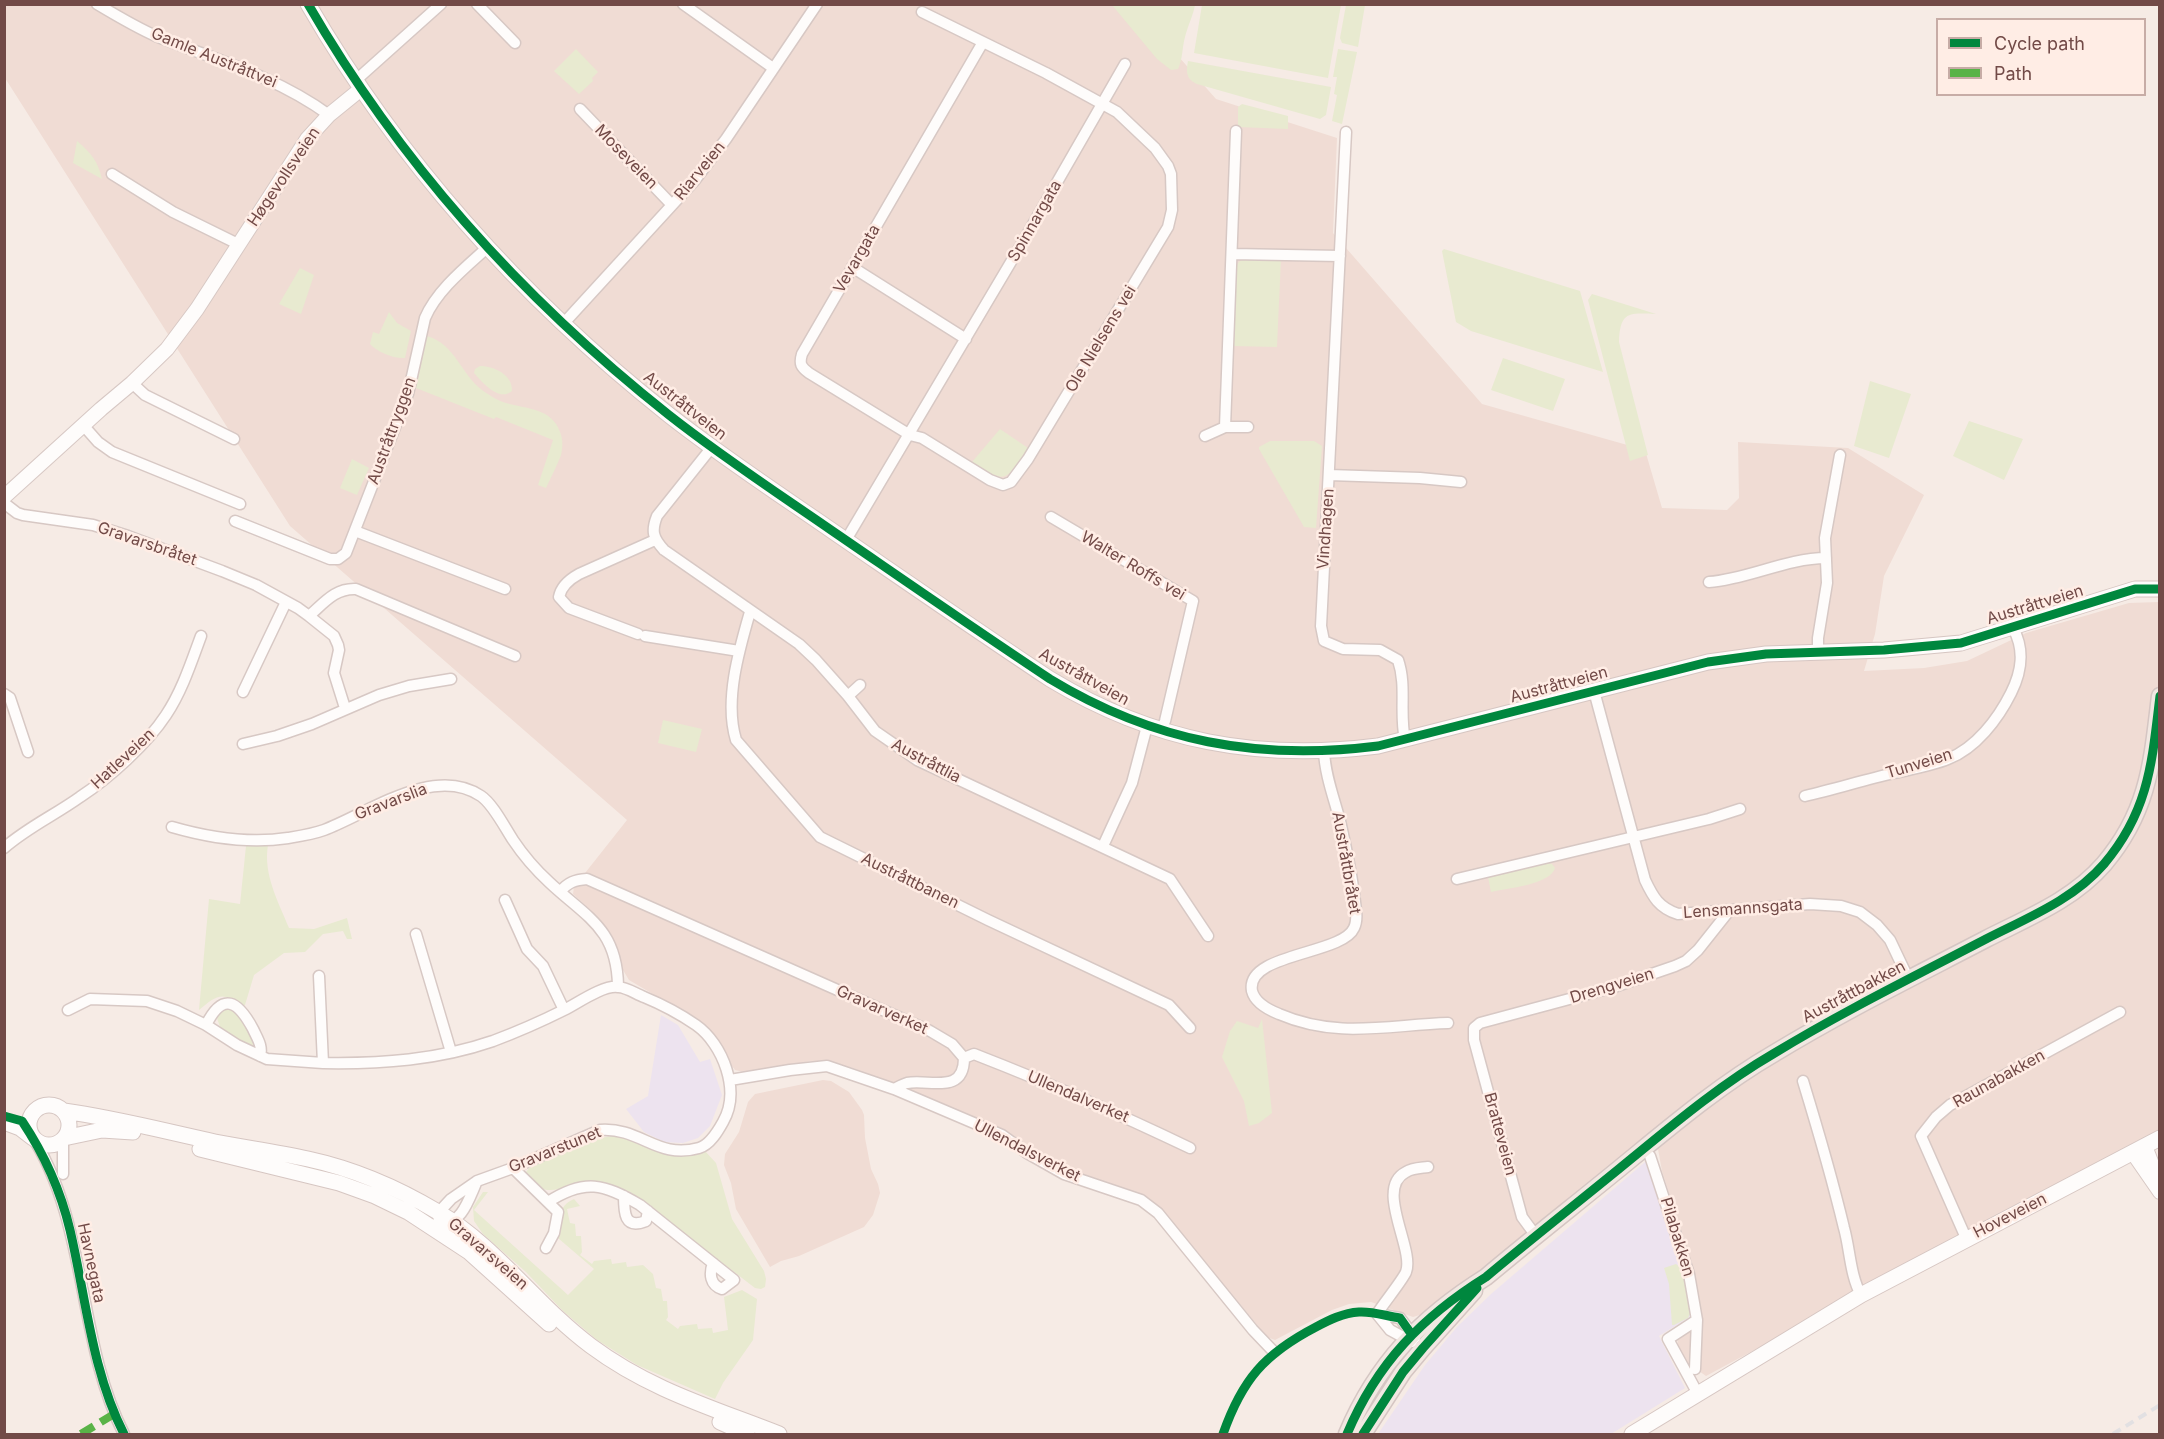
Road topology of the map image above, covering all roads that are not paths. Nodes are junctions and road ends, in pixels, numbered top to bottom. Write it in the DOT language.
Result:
graph roads {
  1 [pos="97,4"];
  2 [pos="308,4"];
  3 [pos="441,4"];
  4 [pos="477,4"];
  5 [pos="683,4"];
  6 [pos="818,4"];
  7 [pos="922,12"];
  8 [pos="983,42"];
  9 [pos="515,43"];
  10 [pos="1125,64"];
  11 [pos="773,68"];
  12 [pos="358,85"];
  13 [pos="1103,103"];
  14 [pos="580,109"];
  15 [pos="329,114"];
  16 [pos="1236,131"];
  17 [pos="1346,132"];
  18 [pos="112,174"];
  19 [pos="672,206"];
  20 [pos="238,244"];
  21 [pos="488,247"];
  22 [pos="1232,254"];
  23 [pos="1340,256"];
  24 [pos="852,267"];
  25 [pos="564,323"];
  26 [pos="966,339"];
  27 [pos="132,383"];
  28 [pos="83,425"];
  29 [pos="1225,427"];
  30 [pos="1248,427"];
  31 [pos="910,435"];
  32 [pos="1205,436"];
  33 [pos="234,439"];
  34 [pos="712,447"];
  35 [pos="1840,455"];
  36 [pos="1329,475"];
  37 [pos="1461,482"];
  38 [pos="4,497"];
  39 [pos="4,503"];
  40 [pos="240,504"];
  41 [pos="1051,517"];
  42 [pos="235,521"];
  43 [pos="355,531"];
  44 [pos="655,540"];
  45 [pos="846,540"];
  46 [pos="1826,558"];
  47 [pos="1709,582"];
  48 [pos="505,589"];
  49 [pos="2160,589"];
  50 [pos="286,602"];
  51 [pos="750,612"];
  52 [pos="309,616"];
  53 [pos="2013,628"];
  54 [pos="201,636"];
  55 [pos="739,651"];
  56 [pos="1818,651"];
  57 [pos="515,656"];
  58 [pos="451,679"];
  59 [pos="860,685"];
  60 [pos="1594,691"];
  61 [pos="243,692"];
  62 [pos="4,694"];
  63 [pos="848,696"];
  64 [pos="2160,696"];
  65 [pos="345,708"];
  66 [pos="1154,728"];
  67 [pos="1405,740"];
  68 [pos="243,744"];
  69 [pos="1324,751"];
  70 [pos="28,752"];
  71 [pos="1805,796"];
  72 [pos="1740,808"];
  73 [pos="172,827"];
  74 [pos="1632,837"];
  75 [pos="1103,846"];
  76 [pos="4,848"];
  77 [pos="1457,879"];
  78 [pos="560,891"];
  79 [pos="505,900"];
  80 [pos="1730,911"];
  81 [pos="416,934"];
  82 [pos="1208,936"];
  83 [pos="319,976"];
  84 [pos="1909,980"];
  85 [pos="618,986"];
  86 [pos="68,1010"];
  87 [pos="564,1010"];
  88 [pos="2120,1012"];
  89 [pos="1449,1023"];
  90 [pos="206,1025"];
  91 [pos="1474,1028"];
  92 [pos="1190,1029"];
  93 [pos="451,1052"];
  94 [pos="260,1056"];
  95 [pos="964,1058"];
  96 [pos="323,1063"];
  97 [pos="730,1080"];
  98 [pos="1803,1081"];
  99 [pos="894,1089"];
  100 [pos="64,1111"];
  101 [pos="4,1116"];
  102 [pos="4,1122"];
  103 [pos="34,1138"];
  104 [pos="64,1138"];
  105 [pos="2160,1138"];
  106 [pos="1190,1148"];
  107 [pos="2139,1149"];
  108 [pos="1650,1156"];
  109 [pos="1428,1167"];
  110 [pos="513,1168"];
  111 [pos="63,1174"];
  112 [pos="477,1181"];
  113 [pos="2160,1185"];
  114 [pos="2160,1192"];
  115 [pos="624,1196"];
  116 [pos="548,1202"];
  117 [pos="648,1211"];
  118 [pos="439,1212"];
  119 [pos="454,1223"];
  120 [pos="438,1230"];
  121 [pos="1536,1236"];
  122 [pos="1966,1238"];
  123 [pos="546,1248"];
  124 [pos="713,1263"];
  125 [pos="1861,1295"];
  126 [pos="1697,1320"];
  127 [pos="1414,1341"];
  128 [pos="1274,1352"];
  129 [pos="1695,1369"];
  130 [pos="1698,1394"];
  131 [pos="124,1434"];
  132 [pos="747,1434"];
  133 [pos="779,1434"];
  134 [pos="1347,1434"];
  135 [pos="1363,1434"];
  136 [pos="1632,1434"];
  1 -- 15 [label="street, Gamle Austråttvei"];
  2 -- 12 [label="main road, Austråttveien"];
  3 -- 12 [label="street"];
  4 -- 9 [label="street"];
  5 -- 11 [label="street"];
  6 -- 11 [label="street, Riarveien"];
  7 -- 8 [label="street"];
  8 -- 13 [label="street"];
  8 -- 24 [label="street, Vevargata"];
  10 -- 13 [label="street, Spinnargata"];
  11 -- 19 [label="street, Riarveien"];
  12 -- 15 [label="street, Høgevollsveien"];
  12 -- 21 [label="main road, Austråttveien"];
  13 -- 26 [label="street, Spinnargata"];
  13 -- 31 [label="street, Ole Nielsens vei"];
  14 -- 19 [label="street, Moseveien"];
  15 -- 20 [label="street, Høgevollsveien"];
  16 -- 22 [label="street"];
  17 -- 23 [label="street, Vindhagen"];
  18 -- 20 [label="street, Høgevollsveien"];
  19 -- 25 [label="street, Riarveien"];
  20 -- 27 [label="street, Høgevollsveien"];
  21 -- 25 [label="main road, Austråttveien"];
  21 -- 43 [label="street, Austråttryggen"];
  22 -- 23 [label="street"];
  22 -- 29 [label="street"];
  23 -- 36 [label="street, Vindhagen"];
  24 -- 26 [label="street"];
  24 -- 31 [label="street, Vevargata"];
  25 -- 34 [label="main road, Austråttveien"];
  26 -- 31 [label="street, Spinnargata"];
  27 -- 28 [label="street, Høgevollsveien"];
  27 -- 33 [label="street"];
  28 -- 38 [label="street, Høgevollsveien"];
  28 -- 40 [label="street"];
  29 -- 30 [label="street"];
  29 -- 32 [label="street"];
  31 -- 45 [label="street, Spinnargata"];
  34 -- 44 [label="street"];
  34 -- 45 [label="main road, Austråttveien"];
  35 -- 46 [label="street"];
  36 -- 37 [label="street"];
  36 -- 67 [label="street, Vindhagen"];
  39 -- 50 [label="street, Gravarsbråtet"];
  41 -- 66 [label="street, Walter Roffs vei"];
  42 -- 43 [label="street, Austråttryggen"];
  43 -- 48 [label="street"];
  44 -- 51 [label="street"];
  44 -- 55 [label="street"];
  45 -- 66 [label="main road, Austråttveien"];
  46 -- 47 [label="street"];
  46 -- 56 [label="street"];
  49 -- 53 [label="main road, Austråttveien"];
  50 -- 52 [label="street, Gravarsbråtet"];
  50 -- 61 [label="street"];
  51 -- 55 [label="street, Austråttbanen"];
  51 -- 63 [label="street, Austråttlia"];
  52 -- 57 [label="street"];
  52 -- 65 [label="street, Gravarsbråtet"];
  53 -- 56 [label="main road, Austråttveien"];
  53 -- 71 [label="street, Tunveien"];
  54 -- 76 [label="street, Hatleveien"];
  55 -- 92 [label="street, Austråttbanen"];
  56 -- 60 [label="main road, Austråttveien"];
  58 -- 65 [label="street"];
  59 -- 63 [label="street"];
  60 -- 67 [label="main road, Austråttveien"];
  60 -- 74 [label="street, Lensmannsgata"];
  62 -- 70 [label="street"];
  63 -- 75 [label="street, Austråttlia"];
  64 -- 84 [label="main road, Austråttbakken"];
  65 -- 68 [label="street"];
  66 -- 69 [label="main road, Austråttveien"];
  66 -- 75 [label="street"];
  67 -- 69 [label="main road, Austråttveien"];
  69 -- 89 [label="street, Austråttbråtet"];
  72 -- 74 [label="street"];
  73 -- 78 [label="street, Gravarslia"];
  74 -- 77 [label="street"];
  74 -- 80 [label="street, Lensmannsgata"];
  75 -- 82 [label="street, Austråttlia"];
  78 -- 85 [label="street, Gravarslia"];
  78 -- 95 [label="street, Gravarverket"];
  79 -- 87 [label="street"];
  80 -- 84 [label="street, Lensmannsgata"];
  80 -- 91 [label="street, Drengveien"];
  81 -- 93 [label="street"];
  83 -- 96 [label="street"];
  84 -- 121 [label="main road, Austråttbakken"];
  85 -- 87 [label="street"];
  85 -- 97 [label="street, Gravarstunet"];
  86 -- 90 [label="street"];
  87 -- 93 [label="street"];
  88 -- 122 [label="street, Raunabakken"];
  90 -- 94 [label="street"];
  90 -- 94 [label="street"];
  91 -- 121 [label="street, Bratteveien"];
  93 -- 96 [label="street"];
  94 -- 96 [label="street"];
  95 -- 99 [label="street"];
  95 -- 106 [label="street, Ullendalverket"];
  97 -- 99 [label="street"];
  97 -- 110 [label="street, Gravarstunet"];
  98 -- 125 [label="street"];
  99 -- 128 [label="street, Ullendalsverket"];
  100 -- 104 [label="main road"];
  100 -- 104 [label="main road"];
  100 -- 118 [label="main road, Gravarsveien"];
  101 -- 103 [label="street, Havnegata"];
  102 -- 103 [label="main road"];
  103 -- 131 [label="street, Havnegata"];
  104 -- 111 [label="street"];
  104 -- 120 [label="main road, Gravarsveien"];
  105 -- 107 [label="main road, Hoveveien"];
  107 -- 113 [label="street"];
  107 -- 114 [label="street"];
  107 -- 122 [label="main road, Hoveveien"];
  108 -- 126 [label="street, Pilabakken"];
  109 -- 127 [label="street"];
  110 -- 112 [label="street, Gravarstunet"];
  110 -- 116 [label="street"];
  112 -- 118 [label="street, Gravarstunet"];
  112 -- 119 [label="street"];
  115 -- 116 [label="street"];
  115 -- 117 [label="street"];
  115 -- 117 [label="street"];
  116 -- 123 [label="street"];
  117 -- 124 [label="street"];
  118 -- 119 [label="main road, Gravarsveien"];
  118 -- 120 [label="street"];
  119 -- 120 [label="street"];
  119 -- 133 [label="main road, Gravarsveien"];
  120 -- 132 [label="main road, Gravarsveien"];
  121 -- 127 [label="main road, Austråttbakken"];
  122 -- 125 [label="main road, Hoveveien"];
  124 -- 124 [label="street"];
  125 -- 130 [label="main road, Hoveveien"];
  126 -- 129 [label="street, Pilabakken"];
  126 -- 130 [label="street"];
  127 -- 134 [label="main road, Austråttbakken"];
  127 -- 135 [label="main road, Austråttbakken"];
  130 -- 136 [label="main road, Hoveveien"];
}
